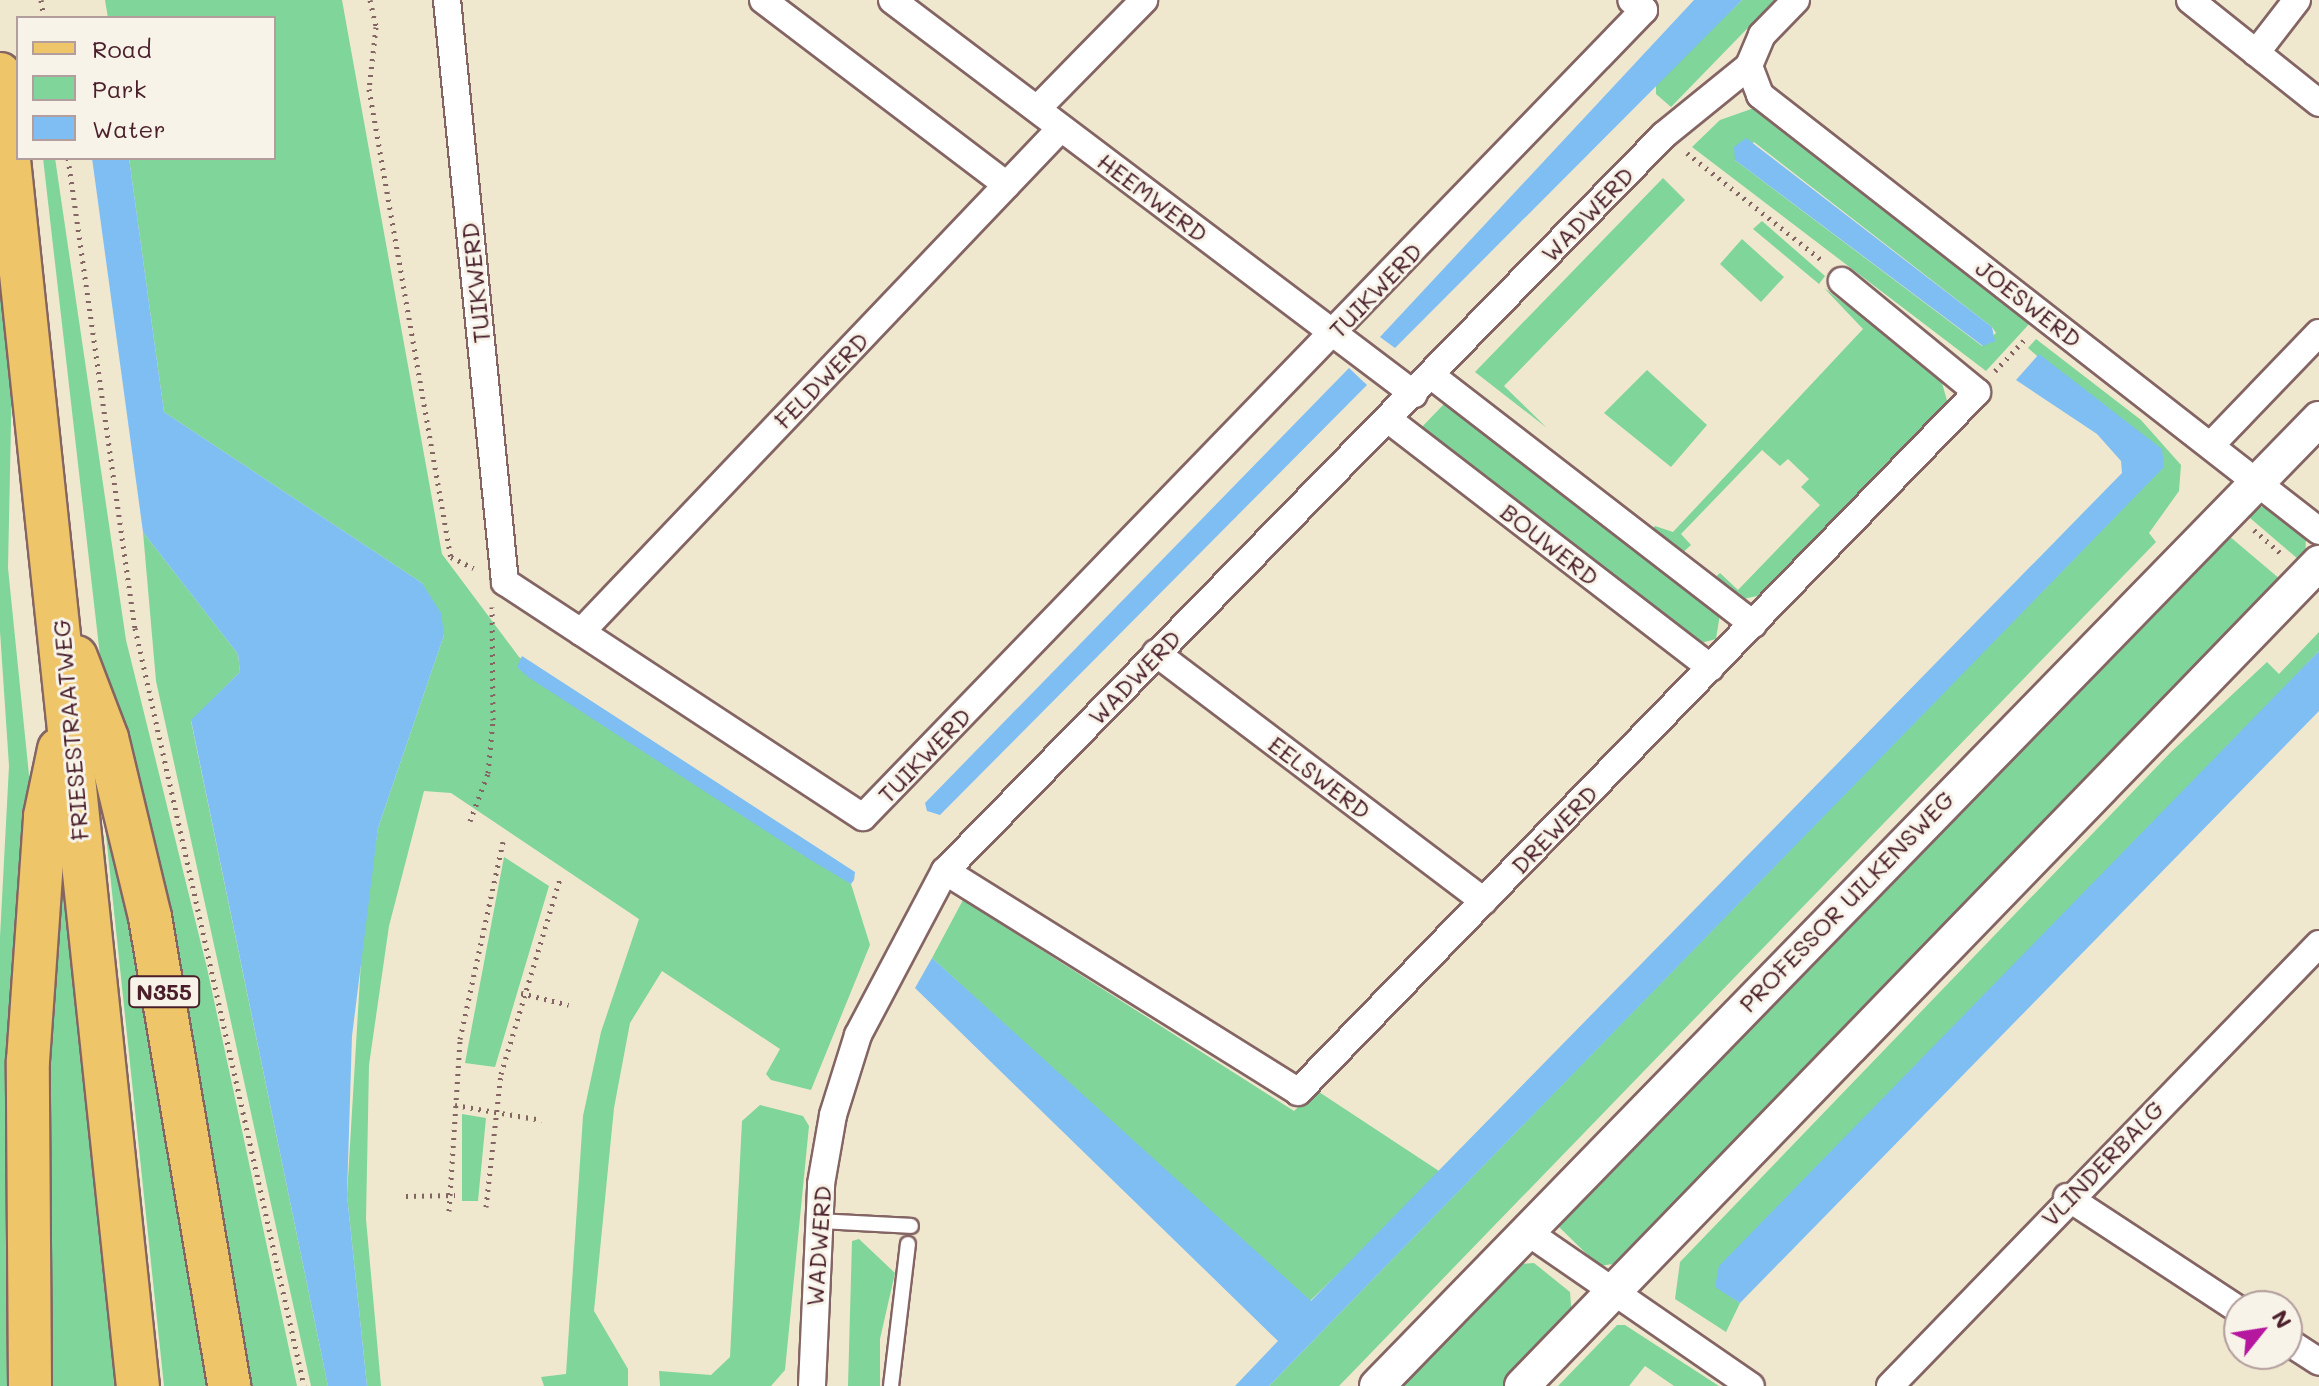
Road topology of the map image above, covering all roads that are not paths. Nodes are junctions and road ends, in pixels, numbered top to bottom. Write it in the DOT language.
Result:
graph roads {
  1 [pos="447,0"];
  2 [pos="763,0"];
  3 [pos="892,0"];
  4 [pos="1144,0"];
  5 [pos="1631,0"];
  6 [pos="1796,0"];
  7 [pos="2190,0"];
  8 [pos="2297,0"];
  9 [pos="2256,53"];
  10 [pos="1749,66"];
  11 [pos="0,74"];
  12 [pos="2319,103"];
  13 [pos="1037,109"];
  14 [pos="1061,128"];
  15 [pos="1007,185"];
  16 [pos="1842,281"];
  17 [pos="1333,333"];
  18 [pos="2319,333"];
  19 [pos="1423,385"];
  20 [pos="2319,419"];
  21 [pos="1389,420"];
  22 [pos="2212,444"];
  23 [pos="2259,478"];
  24 [pos="2319,531"];
  25 [pos="2313,569"];
  26 [pos="58,608"];
  27 [pos="1753,624"];
  28 [pos="581,632"];
  29 [pos="1156,653"];
  30 [pos="1711,668"];
  31 [pos="67,712"];
  32 [pos="945,871"];
  33 [pos="1484,901"];
  34 [pos="2319,944"];
  35 [pos="2067,1197"];
  36 [pos="819,1221"];
  37 [pos="911,1226"];
  38 [pos="1526,1231"];
  39 [pos="908,1244"];
  40 [pos="1612,1293"];
  41 [pos="2223,1299"];
  42 [pos="30,1386"];
  43 [pos="138,1386"];
  44 [pos="229,1386"];
  45 [pos="812,1386"];
  46 [pos="891,1386"];
  47 [pos="1377,1386"];
  48 [pos="1522,1386"];
  49 [pos="1751,1386"];
  50 [pos="1890,1386"];
  1 -- 28 [label="street, TUIKWERD"];
  2 -- 15 [label="street"];
  3 -- 13 [label="street, HEEMWERD"];
  4 -- 13 [label="street"];
  5 -- 17 [label="street, TUIKWERD"];
  6 -- 10 [label="street"];
  7 -- 9 [label="street"];
  8 -- 9 [label="street"];
  9 -- 12 [label="street"];
  10 -- 19 [label="street, WADWERD"];
  10 -- 22 [label="street, JOESWERD"];
  11 -- 26 [label="main road, FRIESESTRAATWEG / N355"];
  13 -- 14 [label="street, HEEMWERD"];
  14 -- 15 [label="street, FELDWERD"];
  14 -- 17 [label="street, HEEMWERD"];
  15 -- 28 [label="street, FELDWERD"];
  16 -- 27 [label="street, DREWERD"];
  17 -- 19 [label="street, HEEMWERD"];
  17 -- 28 [label="street, TUIKWERD"];
  18 -- 22 [label="street"];
  19 -- 21 [label="street, WADWERD"];
  19 -- 27 [label="street"];
  20 -- 23 [label="street, PROFESSOR UILKENSWEG"];
  21 -- 29 [label="street, WADWERD"];
  21 -- 30 [label="street, BOUWERD"];
  22 -- 23 [label="street, JOESWERD"];
  23 -- 24 [label="street, JOESWERD"];
  23 -- 38 [label="street, PROFESSOR UILKENSWEG"];
  25 -- 40 [label="street"];
  26 -- 31 [label="main road, FRIESESTRAATWEG / N355"];
  26 -- 44 [label="main road, N355"];
  27 -- 30 [label="street, DREWERD"];
  29 -- 32 [label="street, WADWERD"];
  29 -- 33 [label="street, EELSWERD"];
  30 -- 33 [label="street, DREWERD"];
  31 -- 42 [label="main road, N355"];
  31 -- 43 [label="main road, FRIESESTRAATWEG / N355"];
  32 -- 33 [label="street, DREWERD"];
  32 -- 36 [label="street, WADWERD"];
  34 -- 35 [label="street, VLINDERBALG"];
  35 -- 41 [label="street"];
  35 -- 50 [label="street, VLINDERBALG"];
  36 -- 37 [label="lane"];
  36 -- 45 [label="street, WADWERD"];
  38 -- 40 [label="street"];
  38 -- 47 [label="street, PROFESSOR UILKENSWEG"];
  39 -- 46 [label="lane"];
  40 -- 48 [label="street"];
  40 -- 49 [label="street"];
}
